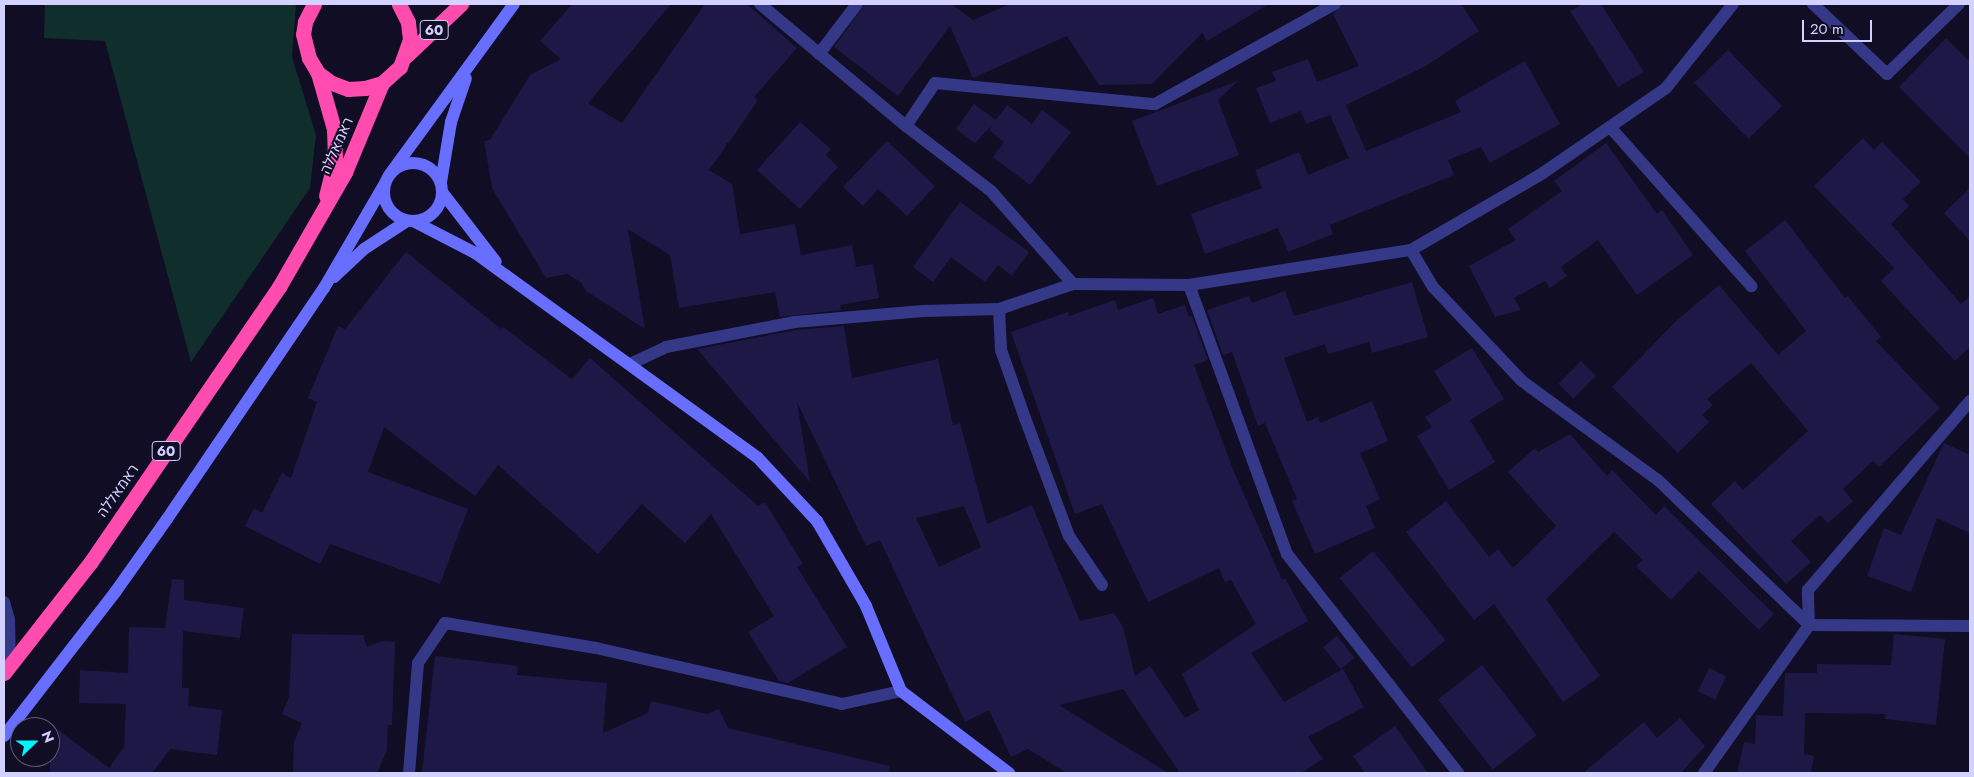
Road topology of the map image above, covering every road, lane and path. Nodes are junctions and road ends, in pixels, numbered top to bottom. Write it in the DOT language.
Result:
graph roads {
  1 [pos="308,4"];
  2 [pos="314,4"];
  3 [pos="399,4"];
  4 [pos="461,4"];
  5 [pos="514,4"];
  6 [pos="760,4"];
  7 [pos="857,4"];
  8 [pos="1335,4"];
  9 [pos="1733,4"];
  10 [pos="1813,4"];
  11 [pos="1960,4"];
  12 [pos="305,22"];
  13 [pos="819,54"];
  14 [pos="406,56"];
  15 [pos="476,57"];
  16 [pos="318,73"];
  17 [pos="382,83"];
  18 [pos="906,126"];
  19 [pos="1610,127"];
  20 [pos="388,178"];
  21 [pos="441,187"];
  22 [pos="319,222"];
  23 [pos="411,222"];
  24 [pos="1411,250"];
  25 [pos="1073,284"];
  26 [pos="1188,285"];
  27 [pos="1751,286"];
  28 [pos="324,288"];
  29 [pos="542,304"];
  30 [pos="999,309"];
  31 [pos="630,364"];
  32 [pos="1970,401"];
  33 [pos="1102,585"];
  34 [pos="4,602"];
  35 [pos="1809,625"];
  36 [pos="1970,626"];
  37 [pos="7,670"];
  38 [pos="902,691"];
  39 [pos="4,736"];
  40 [pos="409,773"];
  41 [pos="1009,773"];
  42 [pos="1458,773"];
  43 [pos="1704,773"];
  1 -- 12 [label="street"];
  2 -- 12 [label="highway, 60"];
  3 -- 14 [label="highway, 60"];
  4 -- 14 [label="highway, 60"];
  5 -- 15 [label="street"];
  6 -- 13 [label="street"];
  7 -- 13 [label="street"];
  8 -- 18 [label="street"];
  9 -- 19 [label="street"];
  10 -- 11 [label="street"];
  12 -- 16 [label="highway, 60"];
  13 -- 18 [label="street"];
  14 -- 17 [label="highway, 60"];
  15 -- 20 [label="street"];
  15 -- 21 [label="street"];
  16 -- 17 [label="highway, 60"];
  16 -- 22 [label="highway, ראמאללה / 60"];
  17 -- 22 [label="highway, ראמאללה / 60"];
  18 -- 25 [label="street"];
  19 -- 24 [label="street"];
  19 -- 27 [label="street"];
  20 -- 21 [label="street"];
  20 -- 23 [label="street"];
  20 -- 28 [label="street"];
  21 -- 23 [label="street"];
  21 -- 29 [label="street"];
  22 -- 37 [label="highway, ראמאללה / 60"];
  23 -- 28 [label="street"];
  23 -- 29 [label="street"];
  24 -- 26 [label="street"];
  24 -- 35 [label="street"];
  25 -- 26 [label="street"];
  25 -- 30 [label="street"];
  26 -- 42 [label="street"];
  28 -- 39 [label="street"];
  29 -- 31 [label="street"];
  30 -- 31 [label="street"];
  30 -- 33 [label="street"];
  31 -- 38 [label="street"];
  32 -- 35 [label="street"];
  34 -- 37 [label="street"];
  35 -- 36 [label="street"];
  35 -- 43 [label="street"];
  38 -- 40 [label="street"];
  38 -- 41 [label="street"];
}
